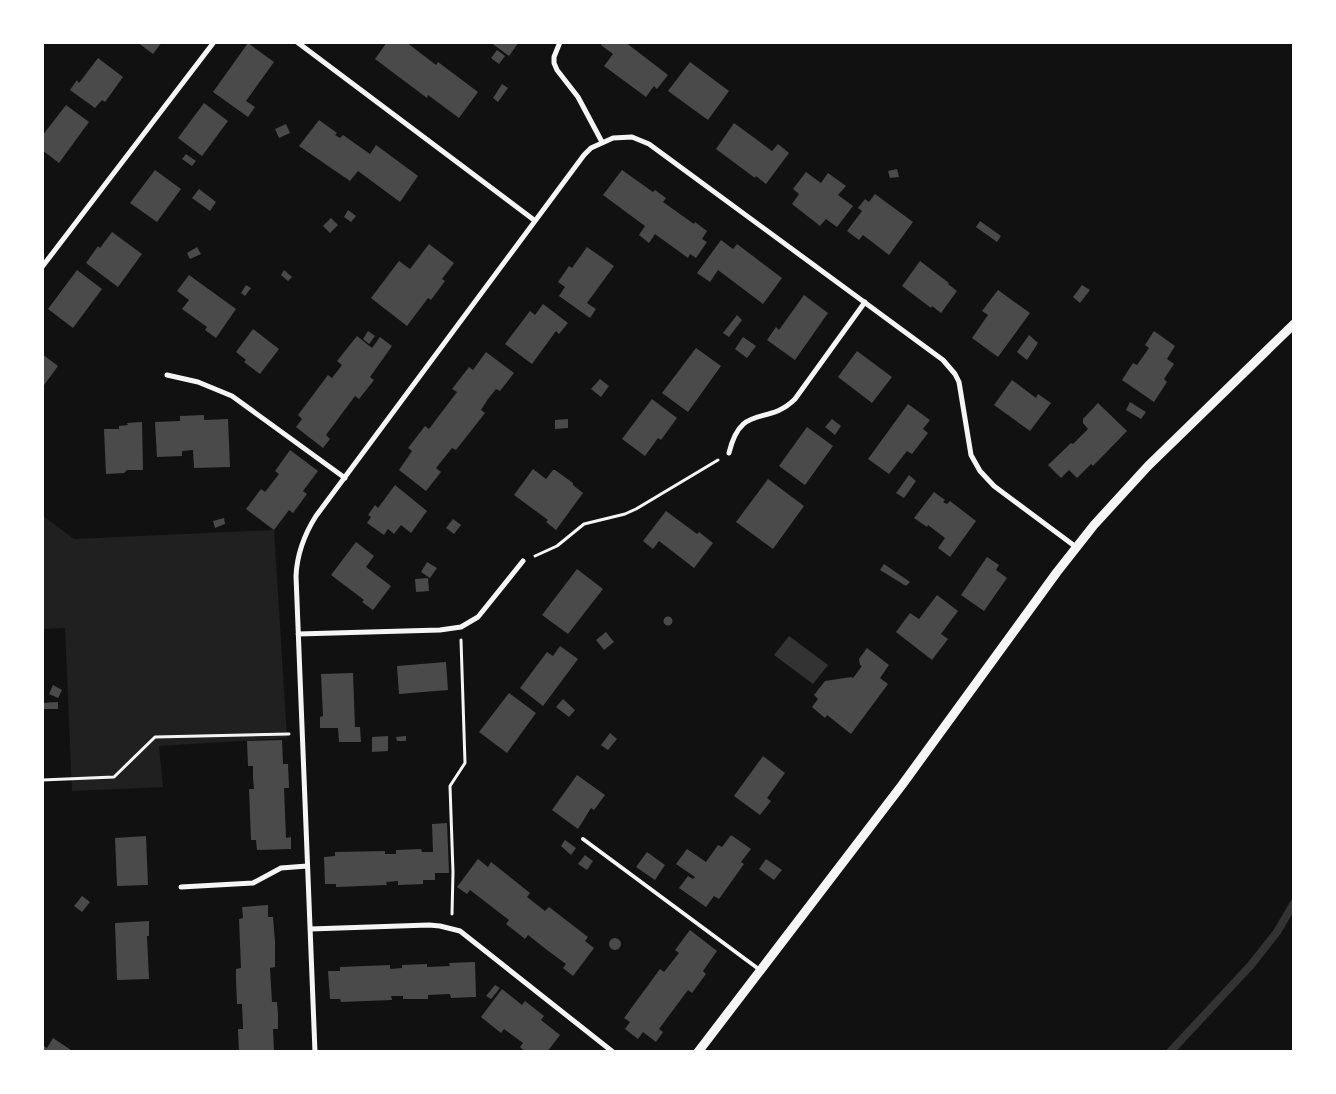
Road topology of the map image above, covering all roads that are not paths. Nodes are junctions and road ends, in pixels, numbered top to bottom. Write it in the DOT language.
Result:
graph roads {
  1 [pos="214,42"];
  2 [pos="297,42"];
  3 [pos="560,42"];
  4 [pos="602,142"];
  5 [pos="534,220"];
  6 [pos="42,267"];
  7 [pos="866,302"];
  8 [pos="1294,324"];
  9 [pos="167,375"];
  10 [pos="730,453"];
  11 [pos="345,478"];
  12 [pos="1076,547"];
  13 [pos="523,561"];
  14 [pos="298,634"];
  15 [pos="583,839"];
  16 [pos="307,866"];
  17 [pos="181,887"];
  18 [pos="310,929"];
  19 [pos="760,970"];
  20 [pos="315,1052"];
  21 [pos="613,1052"];
  22 [pos="698,1052"];
  1 -- 6 [label="street"];
  2 -- 5 [label="street"];
  3 -- 4 [label="street"];
  4 -- 5 [label="street"];
  4 -- 7 [label="street"];
  5 -- 11 [label="street"];
  7 -- 10 [label="street"];
  7 -- 12 [label="street"];
  8 -- 12 [label="street"];
  9 -- 11 [label="street"];
  11 -- 14 [label="street"];
  12 -- 19 [label="street"];
  13 -- 14 [label="street"];
  14 -- 16 [label="street"];
  15 -- 19 [label="lane"];
  16 -- 17 [label="street"];
  16 -- 18 [label="street"];
  18 -- 20 [label="street"];
  18 -- 21 [label="street"];
  19 -- 22 [label="street"];
}
